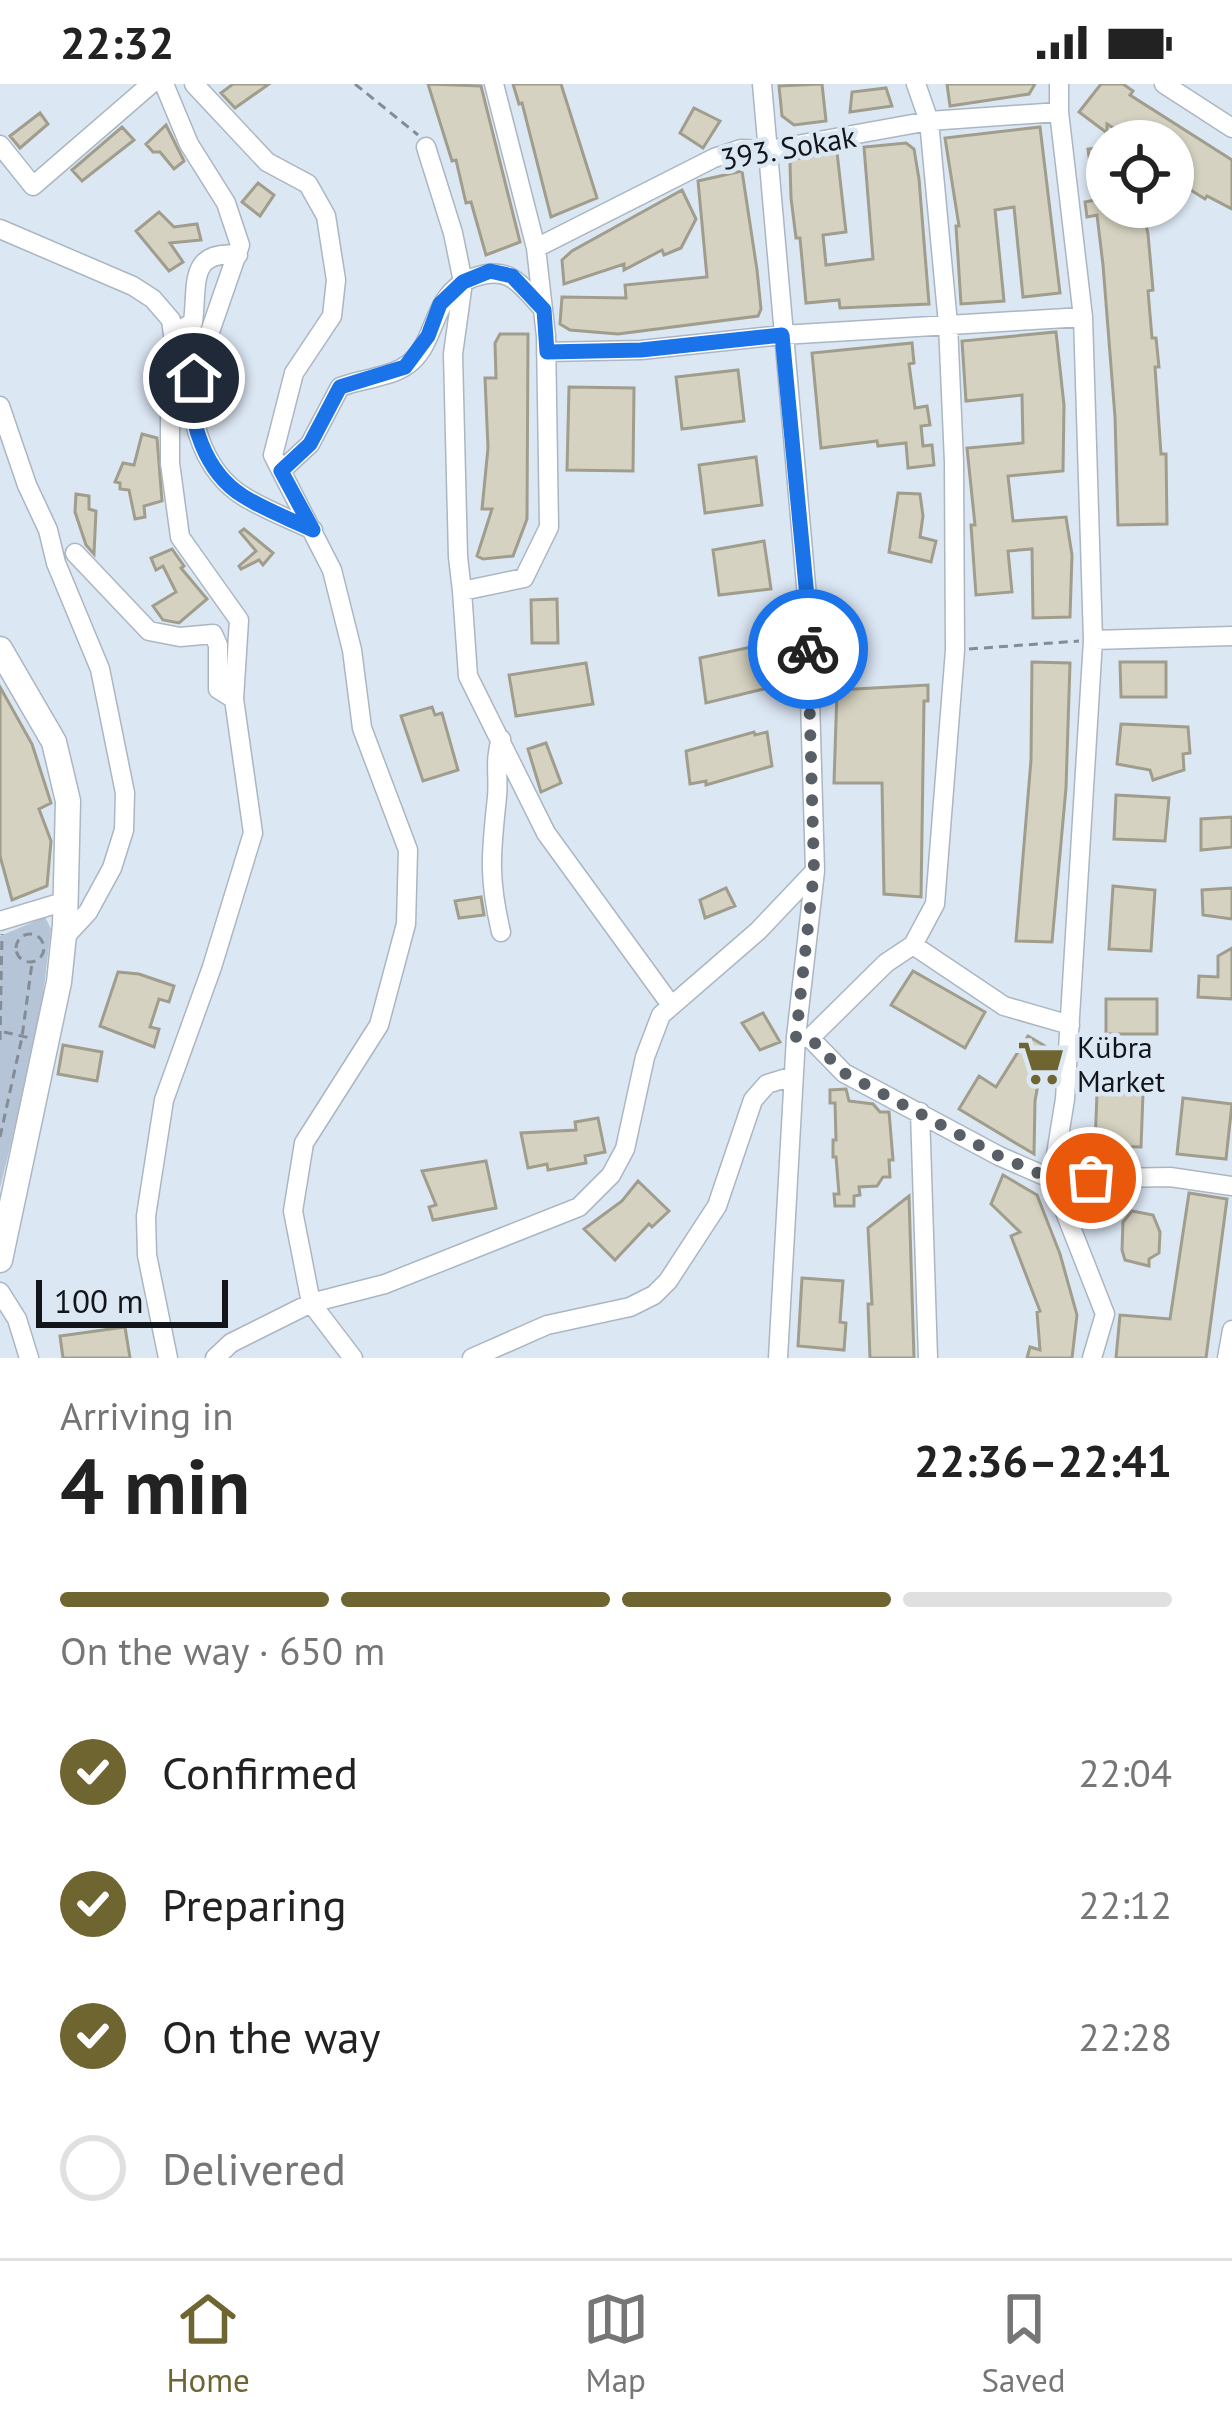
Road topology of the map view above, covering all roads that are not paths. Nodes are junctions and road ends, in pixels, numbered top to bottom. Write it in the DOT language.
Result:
graph roads {
  1 [pos="151,84"];
  2 [pos="164,84"];
  3 [pos="194,84"];
  4 [pos="494,84"];
  5 [pos="762,84"];
  6 [pos="916,84"];
  7 [pos="1059,84"];
  8 [pos="1164,84"];
  9 [pos="1059,112"];
  10 [pos="929,122"];
  11 [pos="1232,128"];
  12 [pos="0,145"];
  13 [pos="426,147"];
  14 [pos="769,150"];
  15 [pos="0,229"];
  16 [pos="536,248"];
  17 [pos="238,256"];
  18 [pos="463,282"];
  19 [pos="544,310"];
  20 [pos="1083,317"];
  21 [pos="948,324"];
  22 [pos="173,334"];
  23 [pos="782,335"];
  24 [pos="547,352"];
  25 [pos="0,406"];
  26 [pos="0,466"];
  27 [pos="281,471"];
  28 [pos="27,485"];
  29 [pos="313,530"];
  30 [pos="75,553"];
  31 [pos="463,591"];
  32 [pos="1232,636"];
  33 [pos="1093,640"];
  34 [pos="0,649"];
  35 [pos="234,699"];
  36 [pos="501,739"];
  37 [pos="814,871"];
  38 [pos="66,901"];
  39 [pos="1,921"];
  40 [pos="502,932"];
  41 [pos="64,938"];
  42 [pos="913,945"];
  43 [pos="671,1005"];
  44 [pos="1070,1025"];
  45 [pos="803,1038"];
  46 [pos="794,1076"];
  47 [pos="920,1112"];
  48 [pos="1052,1179"];
  49 [pos="1232,1186"];
  50 [pos="0,1260"];
  51 [pos="0,1292"];
  52 [pos="311,1303"];
  53 [pos="1232,1330"];
  54 [pos="29,1358"];
  55 [pos="168,1358"];
  56 [pos="215,1358"];
  57 [pos="353,1358"];
  58 [pos="472,1358"];
  59 [pos="778,1358"];
  60 [pos="928,1358"];
  61 [pos="1092,1358"];
  62 [pos="1228,1358"];
  1 -- 12 [label="street"];
  2 -- 17 [label="street"];
  3 -- 27 [label="street"];
  4 -- 16 [label="street"];
  5 -- 14 [label="street"];
  6 -- 10 [label="street"];
  7 -- 9 [label="street"];
  8 -- 11 [label="street"];
  9 -- 10 [label="street, 393. Sokak"];
  9 -- 20 [label="street"];
  10 -- 14 [label="street, 393. Sokak"];
  10 -- 21 [label="street"];
  13 -- 18 [label="street"];
  14 -- 16 [label="street, 393. Sokak"];
  14 -- 23 [label="street"];
  15 -- 22 [label="street"];
  16 -- 19 [label="street"];
  17 -- 22 [label="street"];
  17 -- 29 [label="street"];
  18 -- 19 [label="street"];
  18 -- 27 [label="street"];
  18 -- 31 [label="street"];
  19 -- 24 [label="street"];
  20 -- 21 [label="street"];
  20 -- 33 [label="street"];
  21 -- 23 [label="street"];
  21 -- 42 [label="street"];
  22 -- 35 [label="street"];
  23 -- 24 [label="street"];
  23 -- 37 [label="street"];
  24 -- 31 [label="street"];
  25 -- 28 [label="street"];
  26 -- 28 [label="street"];
  27 -- 29 [label="street"];
  28 -- 41 [label="street"];
  29 -- 52 [label="street"];
  30 -- 35 [label="street"];
  31 -- 36 [label="street"];
  32 -- 33 [label="street"];
  33 -- 44 [label="street"];
  34 -- 38 [label="main road"];
  35 -- 55 [label="street"];
  36 -- 40 [label="street"];
  36 -- 43 [label="street"];
  37 -- 43 [label="street"];
  37 -- 45 [label="street"];
  38 -- 39 [label="street"];
  38 -- 41 [label="main road"];
  41 -- 50 [label="main road"];
  42 -- 44 [label="street"];
  42 -- 45 [label="street"];
  43 -- 52 [label="street"];
  44 -- 48 [label="street"];
  45 -- 46 [label="street"];
  45 -- 47 [label="street"];
  46 -- 58 [label="street"];
  46 -- 59 [label="street"];
  47 -- 48 [label="street"];
  47 -- 60 [label="street"];
  48 -- 49 [label="street"];
  48 -- 61 [label="street"];
  51 -- 54 [label="street"];
  52 -- 56 [label="street"];
  52 -- 57 [label="street"];
  53 -- 62 [label="street"];
}
